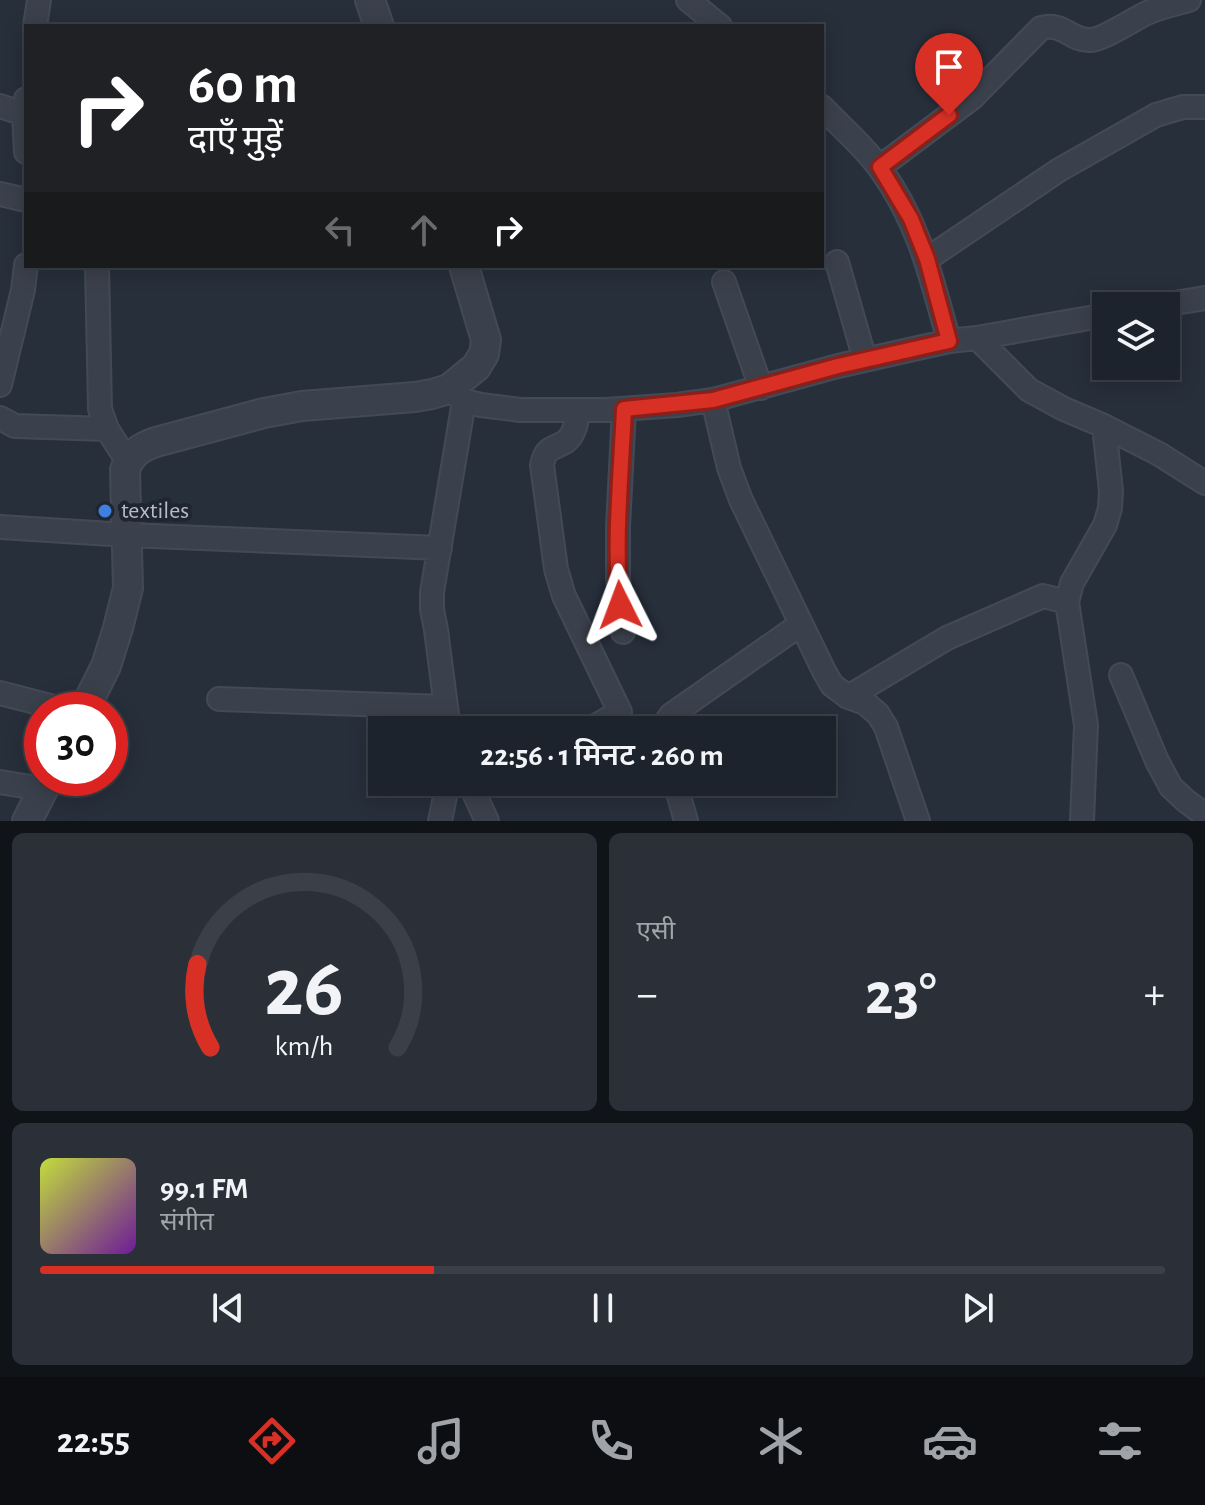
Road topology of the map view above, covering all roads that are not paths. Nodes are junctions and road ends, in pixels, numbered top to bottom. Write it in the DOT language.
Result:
graph roads {
  1 [pos="39,0"];
  2 [pos="370,0"];
  3 [pos="688,0"];
  4 [pos="1189,0"];
  5 [pos="35,24"];
  6 [pos="378,24"];
  7 [pos="718,24"];
  8 [pos="0,106"];
  9 [pos="24,106"];
  10 [pos="1205,107"];
  11 [pos="824,109"];
  12 [pos="880,167"];
  13 [pos="0,194"];
  14 [pos="24,200"];
  15 [pos="927,259"];
  16 [pos="837,262"];
  17 [pos="26,268"];
  18 [pos="97,268"];
  19 [pos="465,268"];
  20 [pos="724,282"];
  21 [pos="1205,298"];
  22 [pos="1180,302"];
  23 [pos="1092,317"];
  24 [pos="977,338"];
  25 [pos="949,341"];
  26 [pos="865,360"];
  27 [pos="0,385"];
  28 [pos="761,388"];
  29 [pos="456,395"];
  30 [pos="713,400"];
  31 [pos="624,409"];
  32 [pos="578,410"];
  33 [pos="0,418"];
  34 [pos="1104,426"];
  35 [pos="107,429"];
  36 [pos="128,462"];
  37 [pos="1205,483"];
  38 [pos="0,527"];
  39 [pos="127,535"];
  40 [pos="440,548"];
  41 [pos="1067,602"];
  42 [pos="801,624"];
  43 [pos="623,632"];
  44 [pos="1121,675"];
  45 [pos="93,692"];
  46 [pos="0,693"];
  47 [pos="848,697"];
  48 [pos="24,699"];
  49 [pos="219,699"];
  50 [pos="446,707"];
  51 [pos="447,716"];
  52 [pos="613,716"];
  53 [pos="670,716"];
  54 [pos="0,782"];
  55 [pos="24,783"];
  56 [pos="40,796"];
  57 [pos="445,796"];
  58 [pos="475,796"];
  59 [pos="679,796"];
  60 [pos="1205,815"];
  61 [pos="27,821"];
  62 [pos="440,821"];
  63 [pos="487,821"];
  64 [pos="686,821"];
  65 [pos="918,821"];
  66 [pos="1082,821"];
  1 -- 5 [label="street"];
  2 -- 6 [label="street"];
  3 -- 7 [label="street"];
  4 -- 12 [label="street"];
  8 -- 9 [label="street"];
  10 -- 15 [label="street"];
  11 -- 12 [label="street"];
  12 -- 15 [label="street"];
  13 -- 14 [label="street"];
  15 -- 25 [label="street"];
  16 -- 26 [label="street"];
  17 -- 27 [label="street"];
  18 -- 35 [label="street"];
  19 -- 29 [label="street"];
  20 -- 28 [label="street"];
  21 -- 22 [label="street"];
  23 -- 24 [label="street"];
  24 -- 25 [label="street"];
  24 -- 34 [label="street"];
  25 -- 26 [label="street"];
  26 -- 28 [label="street"];
  28 -- 30 [label="street"];
  29 -- 32 [label="street"];
  29 -- 36 [label="street"];
  29 -- 40 [label="street"];
  30 -- 31 [label="street"];
  30 -- 42 [label="street"];
  31 -- 32 [label="street"];
  31 -- 43 [label="street"];
  32 -- 52 [label="street"];
  33 -- 35 [label="street"];
  34 -- 37 [label="street"];
  34 -- 41 [label="street"];
  35 -- 36 [label="street"];
  36 -- 39 [label="street"];
  38 -- 39 [label="street"];
  39 -- 40 [label="street"];
  39 -- 45 [label="street"];
  40 -- 50 [label="street"];
  41 -- 47 [label="street"];
  41 -- 66 [label="street"];
  42 -- 47 [label="street"];
  42 -- 53 [label="street"];
  44 -- 60 [label="street"];
  46 -- 48 [label="street"];
  47 -- 65 [label="street"];
  49 -- 50 [label="street"];
  50 -- 51 [label="street"];
  54 -- 55 [label="street"];
  56 -- 61 [label="street"];
  57 -- 62 [label="street"];
  58 -- 63 [label="street"];
  59 -- 64 [label="street"];
}
